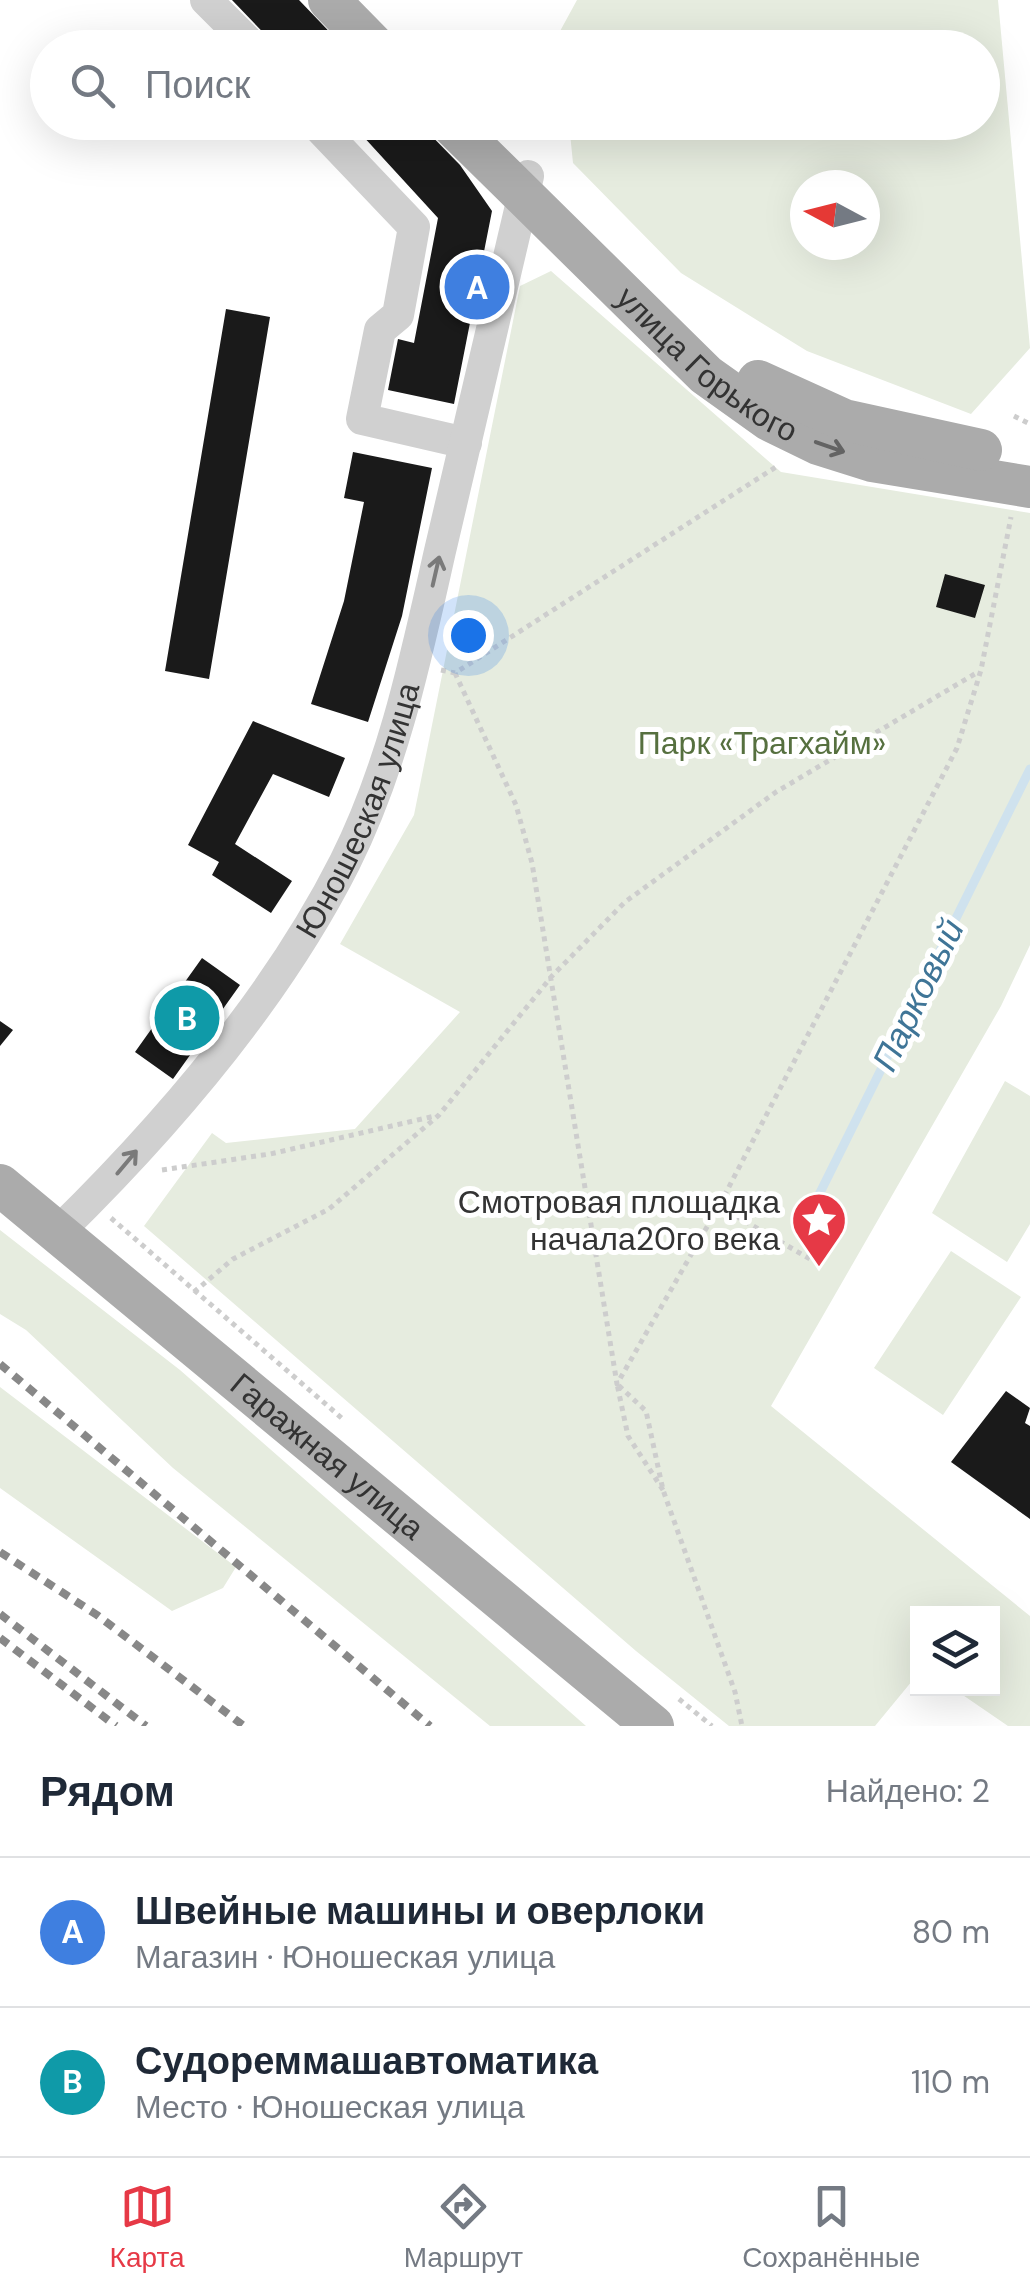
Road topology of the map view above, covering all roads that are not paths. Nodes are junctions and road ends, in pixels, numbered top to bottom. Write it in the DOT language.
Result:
graph roads {
  1 [pos="206,0"];
  2 [pos="329,0"];
  3 [pos="362,0"];
  4 [pos="236,30"];
  5 [pos="358,30"];
  6 [pos="391,30"];
  7 [pos="331,140"];
  8 [pos="471,140"];
  9 [pos="493,140"];
  10 [pos="526,185"];
  11 [pos="563,238"];
  12 [pos="511,249"];
  13 [pos="466,443"];
  14 [pos="1030,458"];
  15 [pos="1022,495"];
  16 [pos="0,1185"];
  17 [pos="59,1232"];
  18 [pos="654,1726"];
  1 -- 4 [label="street"];
  2 -- 5 [label="main road"];
  3 -- 6 [label="main road"];
  7 -- 13 [label="street"];
  8 -- 10 [label="main road, улица Горького"];
  9 -- 10 [label="main road, улица Горького"];
  10 -- 11 [label="main road, улица Горького"];
  10 -- 12 [label="street, Юношеская улица"];
  10 -- 14 [label="main road, улица Горького"];
  11 -- 12 [label="street"];
  11 -- 15 [label="main road, улица Горького, one-way"];
  12 -- 13 [label="street, Юношеская улица"];
  17 -- 13 [label="street, Юношеская улица, one-way"];
  16 -- 17 [label="main road, Гаражная улица"];
  17 -- 18 [label="main road, Гаражная улица"];
}
